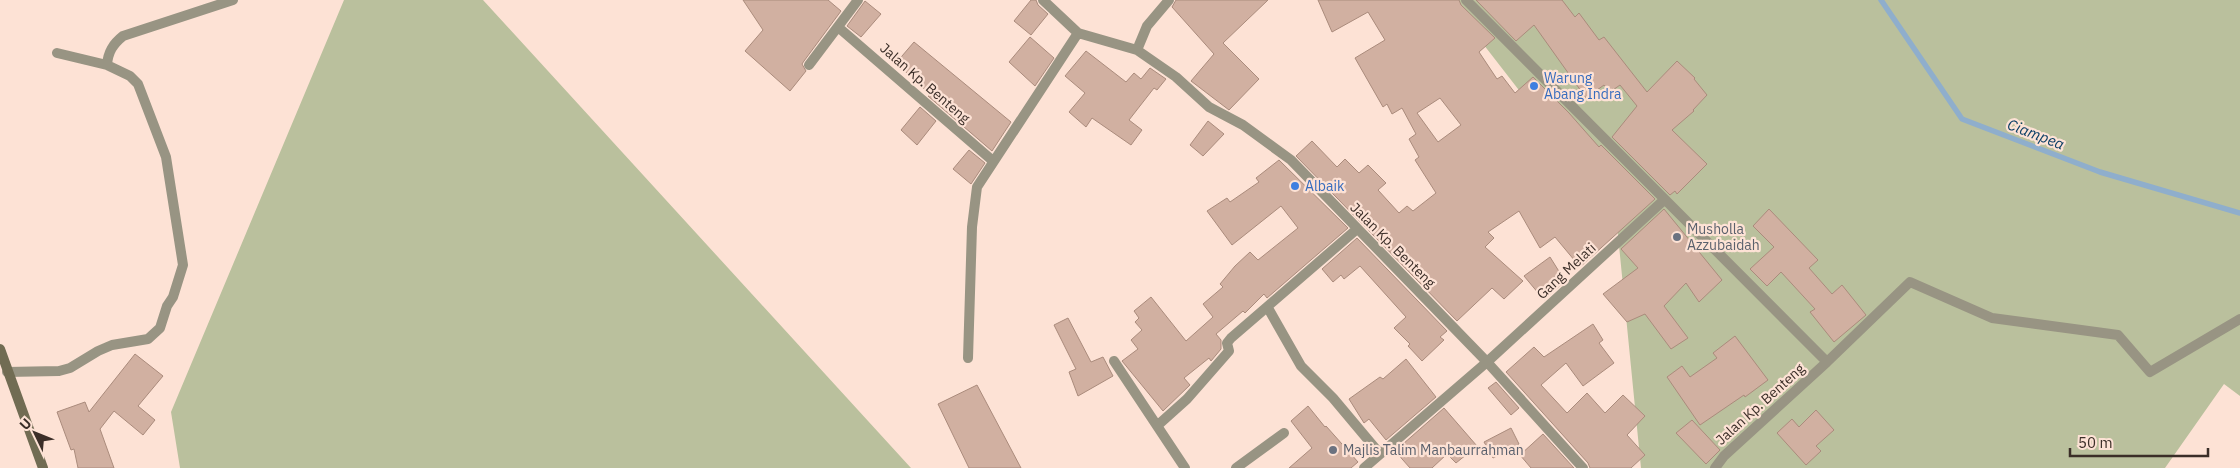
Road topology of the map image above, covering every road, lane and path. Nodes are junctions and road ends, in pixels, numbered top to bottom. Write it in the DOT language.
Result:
graph roads {
  1 [pos="233,0"];
  2 [pos="858,0"];
  3 [pos="1044,0"];
  4 [pos="1169,0"];
  5 [pos="1469,1"];
  6 [pos="838,26"];
  7 [pos="1078,33"];
  8 [pos="1137,50"];
  9 [pos="57,53"];
  10 [pos="107,65"];
  11 [pos="810,65"];
  12 [pos="993,161"];
  13 [pos="1664,200"];
  14 [pos="1357,229"];
  15 [pos="1268,308"];
  16 [pos="2240,319"];
  17 [pos="0,349"];
  18 [pos="968,358"];
  19 [pos="1114,361"];
  20 [pos="1488,362"];
  21 [pos="1827,362"];
  22 [pos="7,372"];
  23 [pos="1158,425"];
  24 [pos="1284,433"];
  25 [pos="1380,454"];
  26 [pos="43,468"];
  27 [pos="1185,468"];
  28 [pos="1236,468"];
  29 [pos="1364,468"];
  30 [pos="1583,468"];
  31 [pos="1715,468"];
  1 -- 10 [label="street"];
  2 -- 6 [label="street"];
  3 -- 7 [label="street, Jalan Kp. Benteng"];
  4 -- 8 [label="street"];
  5 -- 13 [label="street, Jalan Kp. Benteng"];
  6 -- 11 [label="street"];
  6 -- 12 [label="street, Jalan Kp. Benteng"];
  7 -- 8 [label="street, Jalan Kp. Benteng"];
  7 -- 12 [label="street"];
  8 -- 14 [label="street, Jalan Kp. Benteng"];
  9 -- 10 [label="street"];
  10 -- 22 [label="street"];
  12 -- 18 [label="street"];
  13 -- 20 [label="street, Gang Melati"];
  13 -- 21 [label="street, Jalan Kp. Benteng"];
  14 -- 15 [label="street"];
  14 -- 20 [label="street, Jalan Kp. Benteng"];
  15 -- 23 [label="street"];
  15 -- 25 [label="street"];
  16 -- 21 [label="street, Jalan Kp. Benteng"];
  17 -- 22 [label="main road"];
  19 -- 23 [label="street"];
  20 -- 25 [label="street, Gang Melati"];
  20 -- 30 [label="street, Jalan Kp. Benteng"];
  21 -- 31 [label="street, Jalan Kp. Benteng"];
  22 -- 26 [label="main road"];
  23 -- 27 [label="street"];
  24 -- 28 [label="street"];
  25 -- 29 [label="street, Gang Melati"];
}
